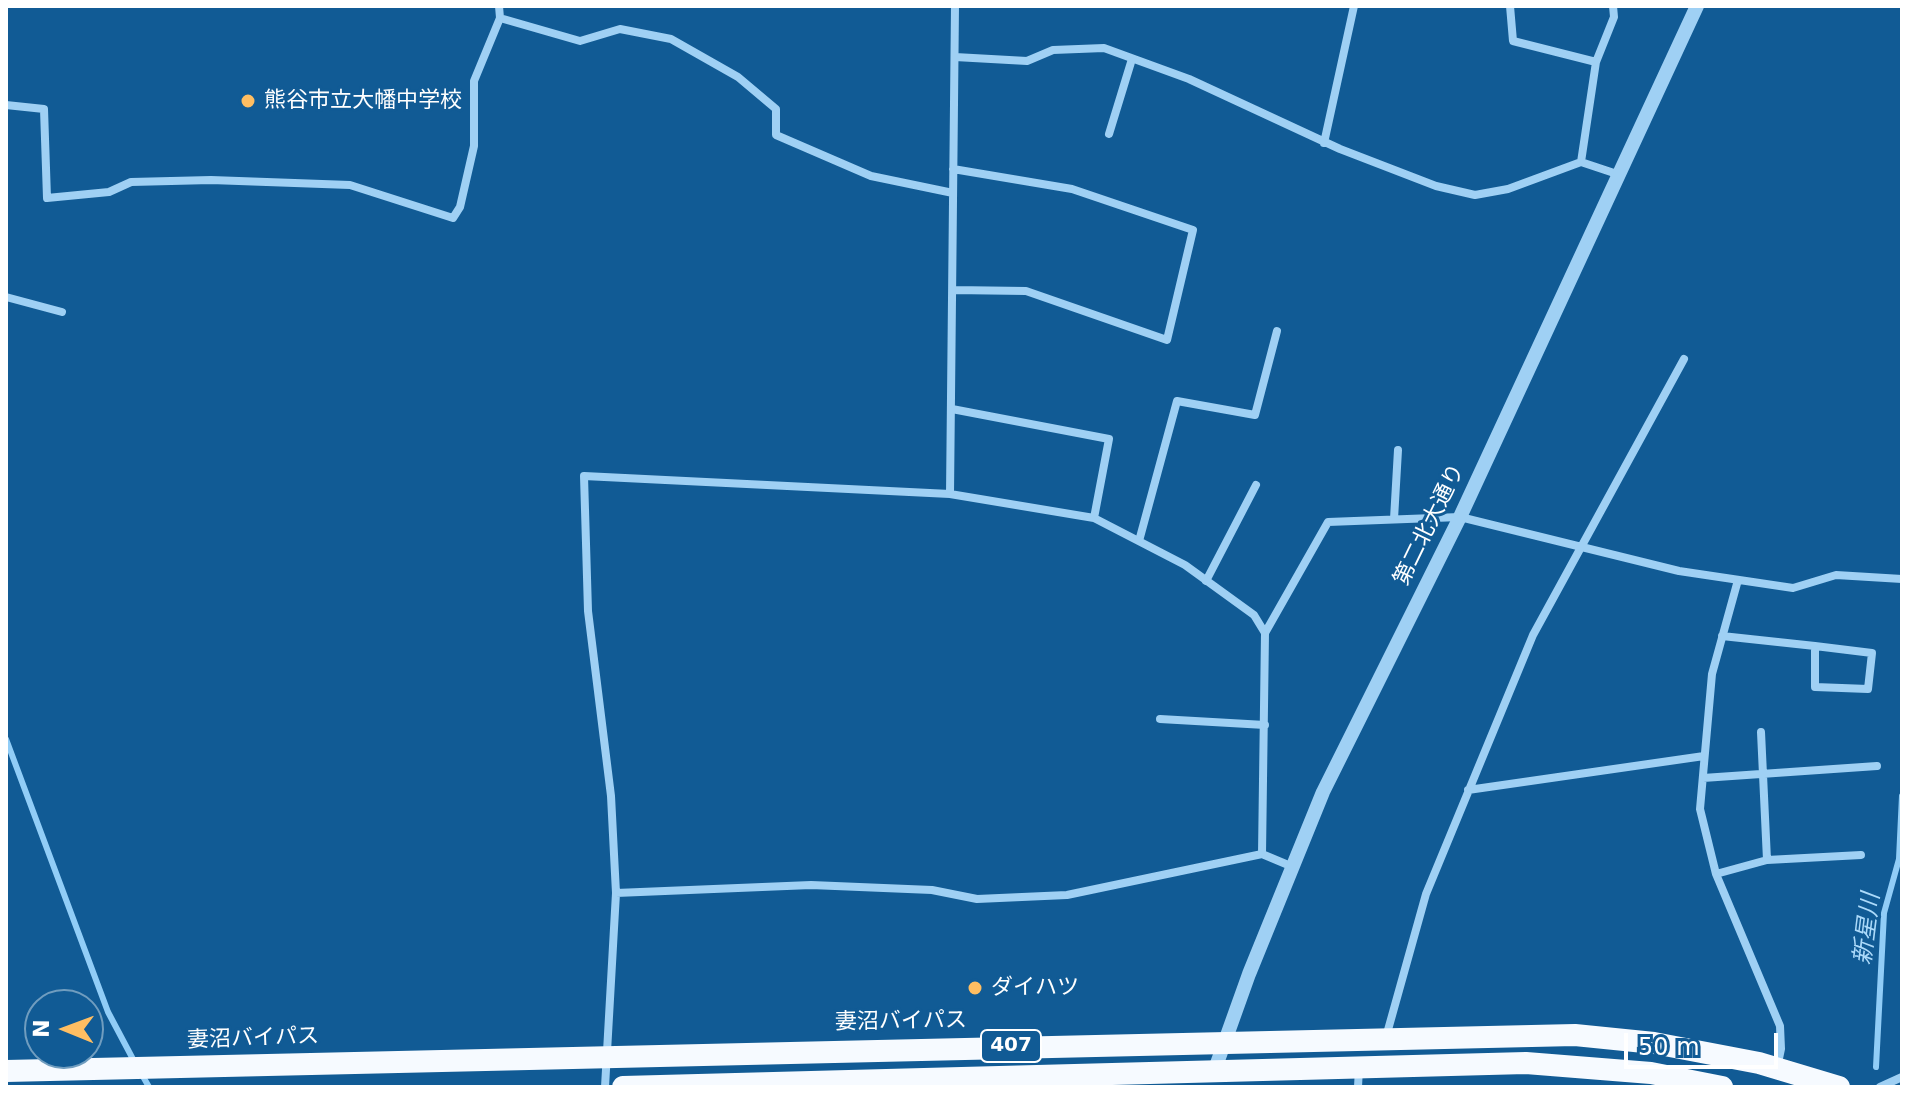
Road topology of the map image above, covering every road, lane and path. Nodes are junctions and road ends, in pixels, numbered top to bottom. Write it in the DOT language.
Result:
graph roads {
  1 [pos="499,6"];
  2 [pos="955,6"];
  3 [pos="1354,6"];
  4 [pos="1510,6"];
  5 [pos="1613,6"];
  6 [pos="1697,6"];
  7 [pos="500,18"];
  8 [pos="955,57"];
  9 [pos="1132,59"];
  10 [pos="1596,62"];
  11 [pos="6,105"];
  12 [pos="1109,134"];
  13 [pos="1324,143"];
  14 [pos="1581,162"];
  15 [pos="953,169"];
  16 [pos="1617,174"];
  17 [pos="953,193"];
  18 [pos="953,290"];
  19 [pos="6,297"];
  20 [pos="62,312"];
  21 [pos="1277,331"];
  22 [pos="1684,359"];
  23 [pos="952,409"];
  24 [pos="1398,450"];
  25 [pos="1256,485"];
  26 [pos="950,494"];
  27 [pos="1460,517"];
  28 [pos="1094,518"];
  29 [pos="1394,519"];
  30 [pos="1139,541"];
  31 [pos="1582,546"];
  32 [pos="1902,579"];
  33 [pos="1738,580"];
  34 [pos="1206,581"];
  35 [pos="1265,633"];
  36 [pos="1722,636"];
  37 [pos="1815,646"];
  38 [pos="1160,719"];
  39 [pos="1265,725"];
  40 [pos="1761,732"];
  41 [pos="1704,756"];
  42 [pos="1877,766"];
  43 [pos="1763,774"];
  44 [pos="1703,778"];
  45 [pos="1468,790"];
  46 [pos="1262,854"];
  47 [pos="1861,855"];
  48 [pos="1767,860"];
  49 [pos="1293,867"];
  50 [pos="1716,874"];
  51 [pos="616,893"];
  52 [pos="1386,1039"];
  53 [pos="1224,1041"];
  54 [pos="606,1054"];
  55 [pos="1776,1068"];
  56 [pos="1215,1069"];
  57 [pos="6,1071"];
  58 [pos="1359,1077"];
  59 [pos="1902,1077"];
  60 [pos="605,1087"];
  61 [pos="623,1087"];
  62 [pos="1722,1087"];
  63 [pos="1839,1087"];
  64 [pos="1880,1087"];
  1 -- 7 [label="street"];
  2 -- 8 [label="street"];
  3 -- 13 [label="street"];
  4 -- 10 [label="street"];
  5 -- 10 [label="street"];
  6 -- 16 [label="street, 第二北大通り"];
  7 -- 11 [label="street"];
  7 -- 17 [label="street"];
  8 -- 9 [label="street"];
  8 -- 15 [label="street"];
  9 -- 12 [label="street"];
  9 -- 13 [label="street"];
  10 -- 14 [label="street"];
  13 -- 14 [label="street"];
  14 -- 16 [label="street"];
  15 -- 17 [label="street"];
  15 -- 18 [label="street"];
  16 -- 27 [label="street, 第二北大通り"];
  17 -- 18 [label="street"];
  18 -- 23 [label="street"];
  19 -- 20 [label="street"];
  21 -- 30 [label="street"];
  22 -- 31 [label="street"];
  23 -- 26 [label="street"];
  23 -- 28 [label="street"];
  24 -- 29 [label="street"];
  25 -- 34 [label="street"];
  26 -- 28 [label="street"];
  26 -- 51 [label="street"];
  27 -- 29 [label="street"];
  27 -- 31 [label="street"];
  27 -- 49 [label="street, 第二北大通り"];
  28 -- 30 [label="street"];
  29 -- 35 [label="street"];
  30 -- 34 [label="street"];
  31 -- 33 [label="street"];
  31 -- 45 [label="street"];
  32 -- 33 [label="street"];
  33 -- 36 [label="street"];
  34 -- 35 [label="street"];
  35 -- 39 [label="street"];
  36 -- 37 [label="street"];
  36 -- 41 [label="street"];
  37 -- 37 [label="street"];
  38 -- 39 [label="street"];
  39 -- 46 [label="street"];
  40 -- 43 [label="street"];
  41 -- 44 [label="street"];
  41 -- 45 [label="street"];
  42 -- 43 [label="street"];
  43 -- 44 [label="street"];
  43 -- 48 [label="street"];
  44 -- 50 [label="street"];
  45 -- 52 [label="street"];
  46 -- 49 [label="street"];
  46 -- 51 [label="street"];
  47 -- 48 [label="street"];
  48 -- 50 [label="street"];
  49 -- 53 [label="street, 第二北大通り"];
  50 -- 55 [label="street"];
  51 -- 54 [label="street"];
  52 -- 53 [label="highway, 妻沼バイパス / 407"];
  52 -- 55 [label="highway, 妻沼バイパス / 407"];
  53 -- 54 [label="highway, 妻沼バイパス / 407"];
  53 -- 56 [label="street, 第二北大通り"];
  54 -- 57 [label="highway, 妻沼バイパス / 407"];
  54 -- 60 [label="street"];
  55 -- 63 [label="highway, 妻沼バイパス / 407"];
  56 -- 58 [label="highway, 407"];
  56 -- 61 [label="highway, 407"];
  58 -- 62 [label="highway, 407"];
  59 -- 64 [label="street"];
}
